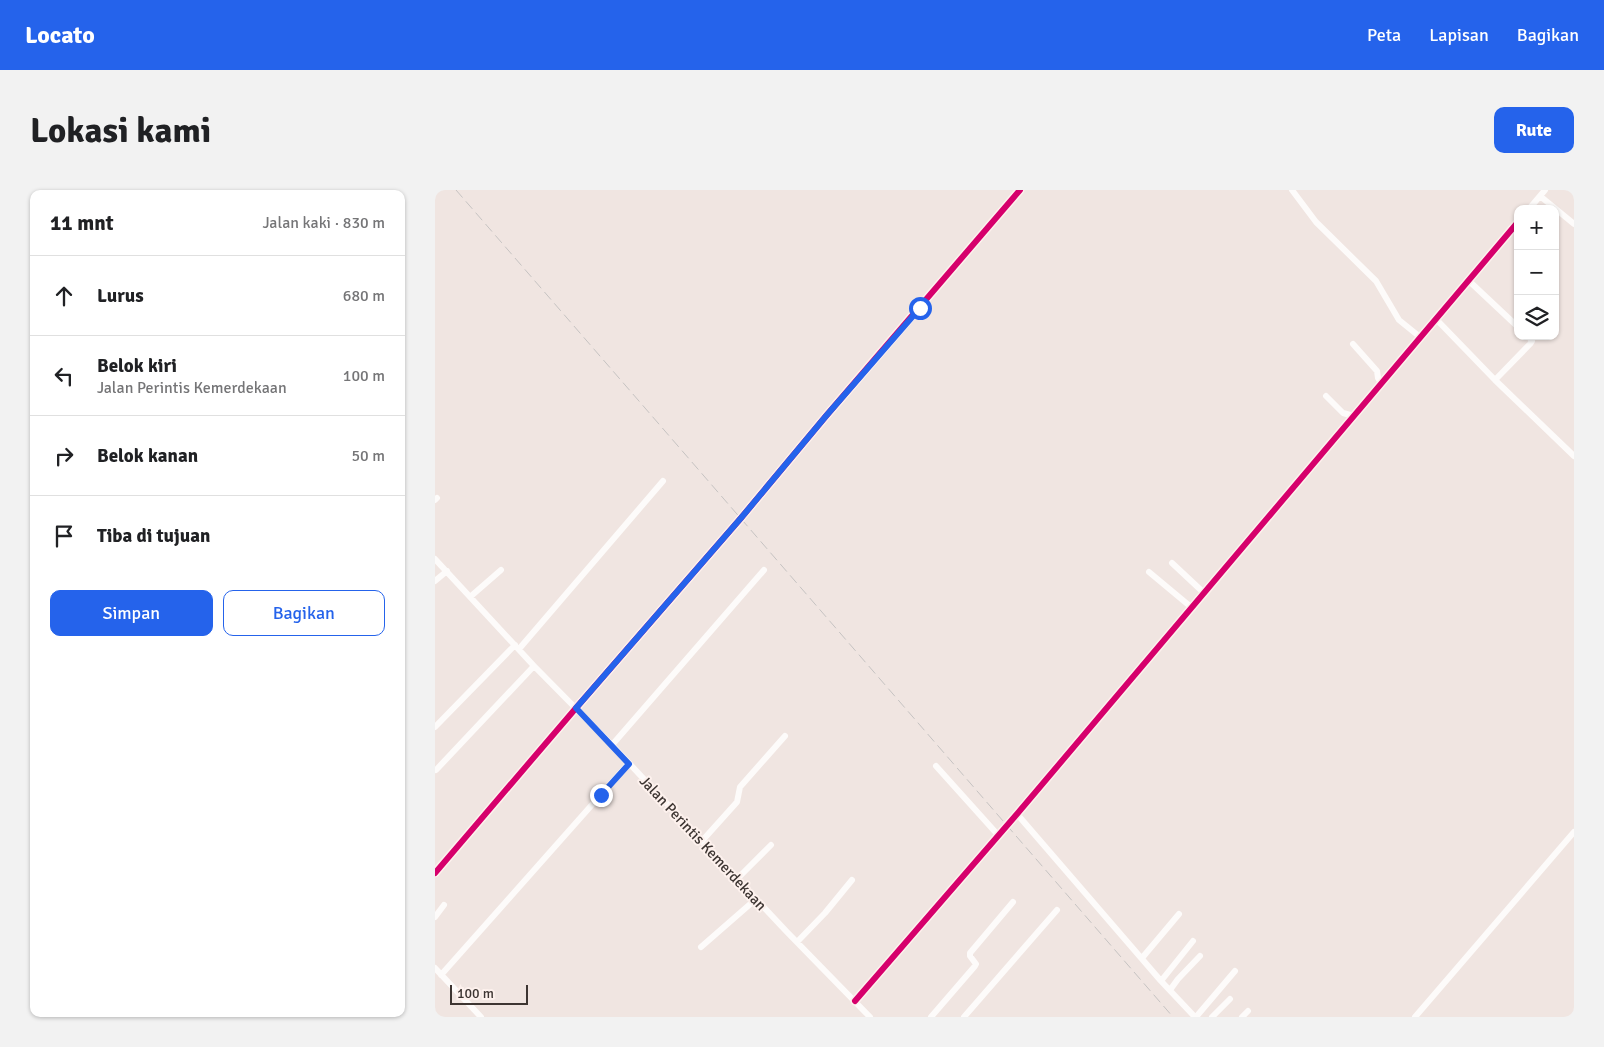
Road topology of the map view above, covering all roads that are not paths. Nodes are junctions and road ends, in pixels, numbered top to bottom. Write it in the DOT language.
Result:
graph roads {
  1 [pos="1020,190"];
  2 [pos="1292,190"];
  3 [pos="1545,190"];
  4 [pos="1540,196"];
  5 [pos="1532,205"];
  6 [pos="1574,224"];
  7 [pos="1514,227"];
  8 [pos="1468,280"];
  9 [pos="1436,319"];
  10 [pos="1514,323"];
  11 [pos="1420,337"];
  12 [pos="1531,340"];
  13 [pos="1353,344"];
  14 [pos="1495,380"];
  15 [pos="1381,383"];
  16 [pos="1326,396"];
  17 [pos="1354,416"];
  18 [pos="1574,456"];
  19 [pos="663,481"];
  20 [pos="435,559"];
  21 [pos="1173,563"];
  22 [pos="501,570"];
  23 [pos="764,570"];
  24 [pos="447,571"];
  25 [pos="1149,572"];
  26 [pos="435,581"];
  27 [pos="1203,592"];
  28 [pos="470,597"];
  29 [pos="1191,607"];
  30 [pos="517,647"];
  31 [pos="534,666"];
  32 [pos="576,708"];
  33 [pos="435,726"];
  34 [pos="785,736"];
  35 [pos="612,745"];
  36 [pos="629,764"];
  37 [pos="936,766"];
  38 [pos="436,770"];
  39 [pos="1017,814"];
  40 [pos="1574,832"];
  41 [pos="998,835"];
  42 [pos="702,841"];
  43 [pos="771,845"];
  44 [pos="435,873"];
  45 [pos="738,878"];
  46 [pos="852,880"];
  47 [pos="756,899"];
  48 [pos="1013,902"];
  49 [pos="444,905"];
  50 [pos="1057,910"];
  51 [pos="1179,914"];
  52 [pos="435,917"];
  53 [pos="1193,941"];
  54 [pos="797,942"];
  55 [pos="701,947"];
  56 [pos="1200,956"];
  57 [pos="1142,958"];
  58 [pos="435,968"];
  59 [pos="1235,971"];
  60 [pos="441,975"];
  61 [pos="1161,981"];
  62 [pos="1170,990"];
  63 [pos="1230,999"];
  64 [pos="855,1001"];
  65 [pos="1248,1011"];
  66 [pos="481,1017"];
  67 [pos="870,1017"];
  68 [pos="931,1017"];
  69 [pos="964,1017"];
  70 [pos="1195,1017"];
  71 [pos="1212,1017"];
  72 [pos="1242,1017"];
  73 [pos="1415,1017"];
  1 -- 32 [label="street"];
  2 -- 11 [label="street"];
  3 -- 4 [label="street"];
  4 -- 5 [label="street"];
  4 -- 6 [label="street"];
  7 -- 8 [label="street"];
  8 -- 9 [label="street"];
  8 -- 10 [label="street"];
  9 -- 11 [label="street"];
  9 -- 14 [label="street"];
  11 -- 15 [label="street"];
  12 -- 14 [label="street"];
  13 -- 15 [label="street"];
  14 -- 18 [label="street"];
  15 -- 17 [label="street"];
  16 -- 17 [label="street"];
  17 -- 27 [label="street"];
  19 -- 30 [label="street"];
  20 -- 24 [label="street, Jalan Perintis Kemerdekaan"];
  21 -- 27 [label="street"];
  22 -- 28 [label="street"];
  23 -- 35 [label="street"];
  24 -- 26 [label="street"];
  24 -- 28 [label="street, Jalan Perintis Kemerdekaan"];
  25 -- 29 [label="street"];
  27 -- 29 [label="street"];
  28 -- 30 [label="street, Jalan Perintis Kemerdekaan"];
  29 -- 39 [label="street"];
  30 -- 31 [label="street, Jalan Perintis Kemerdekaan"];
  30 -- 33 [label="street"];
  31 -- 32 [label="street, Jalan Perintis Kemerdekaan"];
  31 -- 38 [label="street"];
  32 -- 35 [label="street, Jalan Perintis Kemerdekaan"];
  32 -- 44 [label="street"];
  34 -- 42 [label="street"];
  35 -- 36 [label="street, Jalan Perintis Kemerdekaan"];
  36 -- 42 [label="street, Jalan Perintis Kemerdekaan"];
  36 -- 60 [label="street"];
  37 -- 41 [label="street"];
  39 -- 41 [label="street"];
  39 -- 57 [label="street"];
  40 -- 73 [label="street"];
  41 -- 64 [label="street"];
  42 -- 45 [label="street, Jalan Perintis Kemerdekaan"];
  43 -- 45 [label="street"];
  45 -- 47 [label="street, Jalan Perintis Kemerdekaan"];
  46 -- 54 [label="street"];
  47 -- 54 [label="street, Jalan Perintis Kemerdekaan"];
  47 -- 55 [label="street"];
  48 -- 68 [label="street"];
  49 -- 52 [label="street"];
  50 -- 69 [label="street"];
  51 -- 57 [label="street"];
  53 -- 61 [label="street"];
  54 -- 64 [label="street, Jalan Perintis Kemerdekaan"];
  56 -- 62 [label="street"];
  57 -- 61 [label="street"];
  58 -- 60 [label="street"];
  59 -- 70 [label="street"];
  60 -- 66 [label="street"];
  61 -- 62 [label="street"];
  62 -- 70 [label="street"];
  63 -- 71 [label="street"];
  64 -- 67 [label="street, Jalan Perintis Kemerdekaan"];
  65 -- 72 [label="street"];
}
